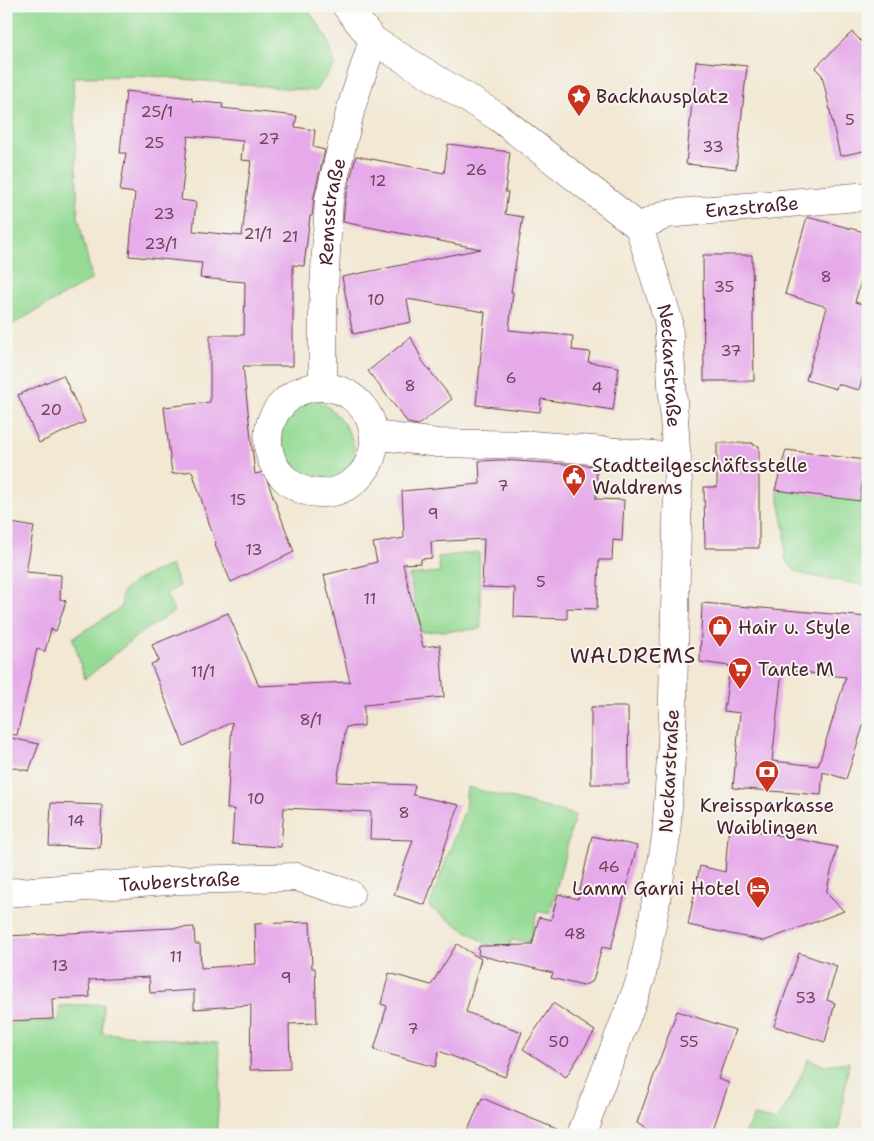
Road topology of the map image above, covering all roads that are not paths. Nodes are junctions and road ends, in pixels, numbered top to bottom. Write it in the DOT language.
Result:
graph roads {
  1 [pos="346,6"];
  2 [pos="373,40"];
  3 [pos="868,196"];
  4 [pos="639,227"];
  5 [pos="323,387"];
  6 [pos="374,435"];
  7 [pos="677,457"];
  8 [pos="6,893"];
  9 [pos="350,894"];
  10 [pos="581,1135"];
  1 -- 2 [label="street"];
  2 -- 4 [label="street"];
  2 -- 5 [label="street, Remsstraße"];
  3 -- 4 [label="street, Enzstraße"];
  4 -- 7 [label="street, Neckarstraße"];
  5 -- 6 [label="street"];
  5 -- 6 [label="street"];
  6 -- 7 [label="street"];
  7 -- 10 [label="street, Neckarstraße"];
  8 -- 9 [label="street, Tauberstraße"];
}
